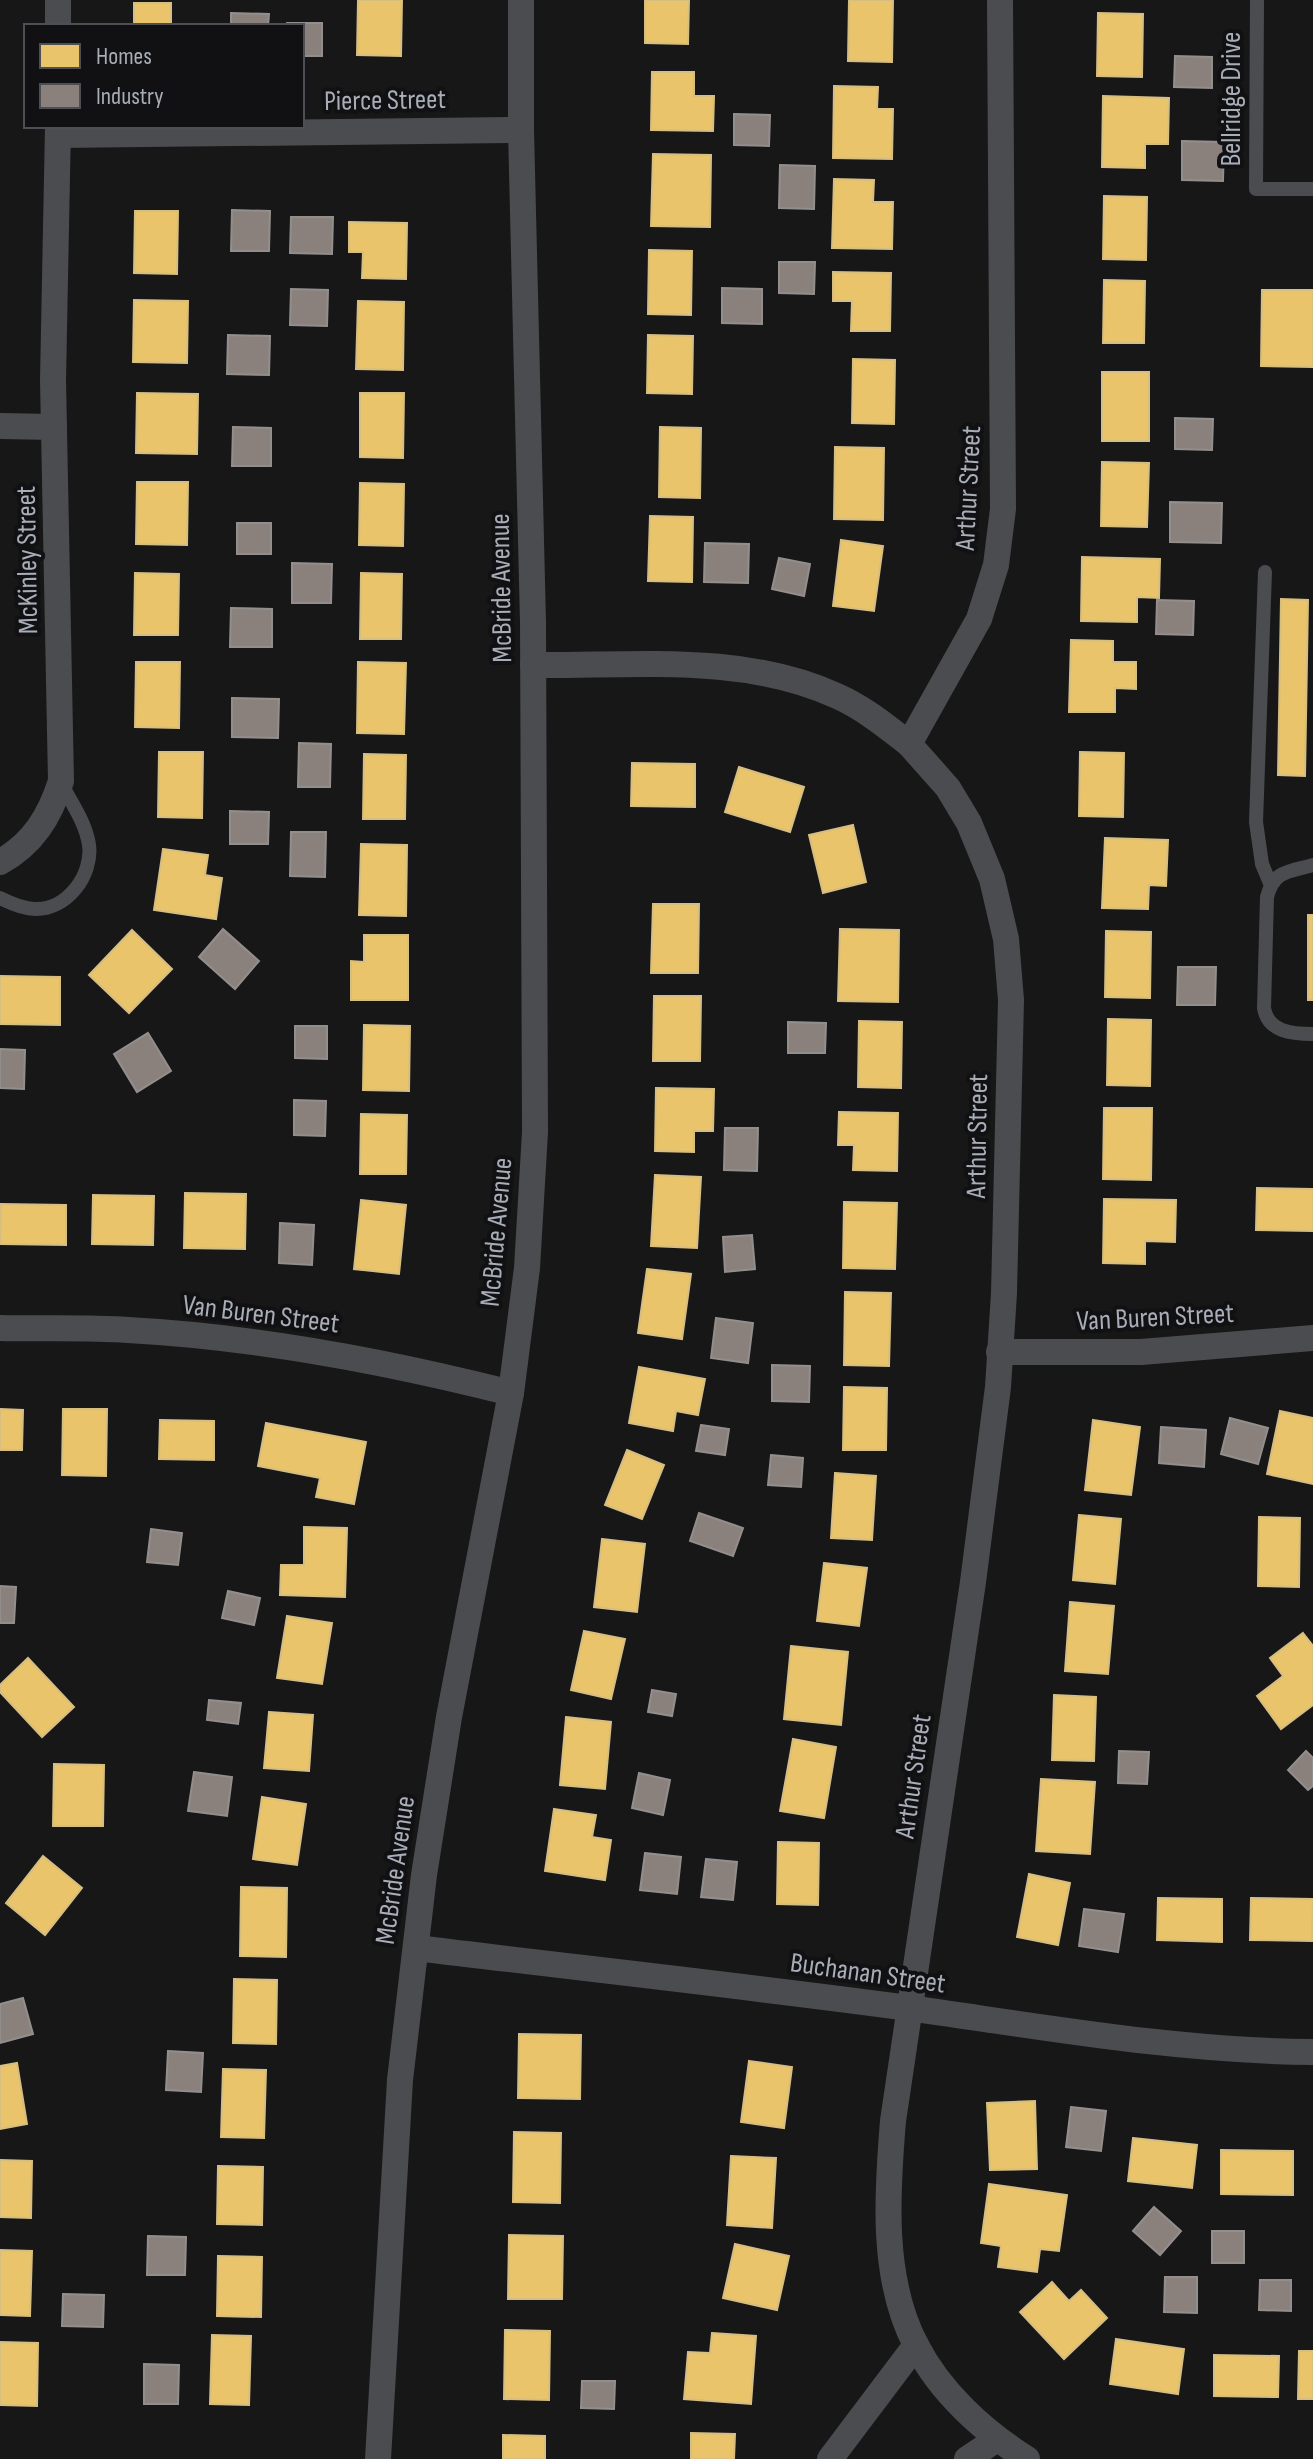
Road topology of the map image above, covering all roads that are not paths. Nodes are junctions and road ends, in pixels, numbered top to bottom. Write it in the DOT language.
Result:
graph roads {
  1 [pos="58,0"];
  2 [pos="521,0"];
  3 [pos="1000,0"];
  4 [pos="1257,0"];
  5 [pos="58,24"];
  6 [pos="58,130"];
  7 [pos="521,130"];
  8 [pos="1313,189"];
  9 [pos="0,426"];
  10 [pos="54,427"];
  11 [pos="1265,572"];
  12 [pos="533,665"];
  13 [pos="909,744"];
  14 [pos="61,781"];
  15 [pos="0,862"];
  16 [pos="1313,865"];
  17 [pos="1270,883"];
  18 [pos="0,898"];
  19 [pos="1313,1034"];
  20 [pos="0,1328"];
  21 [pos="1313,1338"];
  22 [pos="999,1352"];
  23 [pos="511,1393"];
  24 [pos="416,1948"];
  25 [pos="910,2008"];
  26 [pos="1313,2052"];
  27 [pos="916,2345"];
  28 [pos="997,2439"];
  29 [pos="378,2459"];
  30 [pos="830,2459"];
  31 [pos="967,2459"];
  32 [pos="1027,2459"];
  1 -- 5 [label="street"];
  2 -- 7 [label="street, McBride Avenue"];
  3 -- 13 [label="street, Arthur Street"];
  4 -- 8 [label="lane, Bellridge Drive"];
  6 -- 7 [label="street, Pierce Street"];
  6 -- 10 [label="street, McKinley Street"];
  7 -- 12 [label="street, McBride Avenue"];
  9 -- 10 [label="street"];
  10 -- 14 [label="street, McKinley Street"];
  11 -- 17 [label="lane"];
  12 -- 13 [label="street"];
  12 -- 23 [label="street, McBride Avenue"];
  13 -- 22 [label="street, Arthur Street"];
  14 -- 15 [label="street, McKinley Street"];
  14 -- 18 [label="lane"];
  16 -- 17 [label="lane"];
  17 -- 19 [label="lane"];
  20 -- 23 [label="street, Van Buren Street"];
  21 -- 22 [label="street, Van Buren Street"];
  22 -- 25 [label="street, Arthur Street"];
  23 -- 24 [label="street, McBride Avenue"];
  24 -- 25 [label="street, Buchanan Street"];
  24 -- 29 [label="street, McBride Avenue"];
  25 -- 26 [label="street, Buchanan Street"];
  25 -- 27 [label="street, Arthur Street"];
  27 -- 28 [label="street, Arthur Street"];
  27 -- 30 [label="street"];
  28 -- 31 [label="street"];
  28 -- 32 [label="street, Arthur Street"];
}
